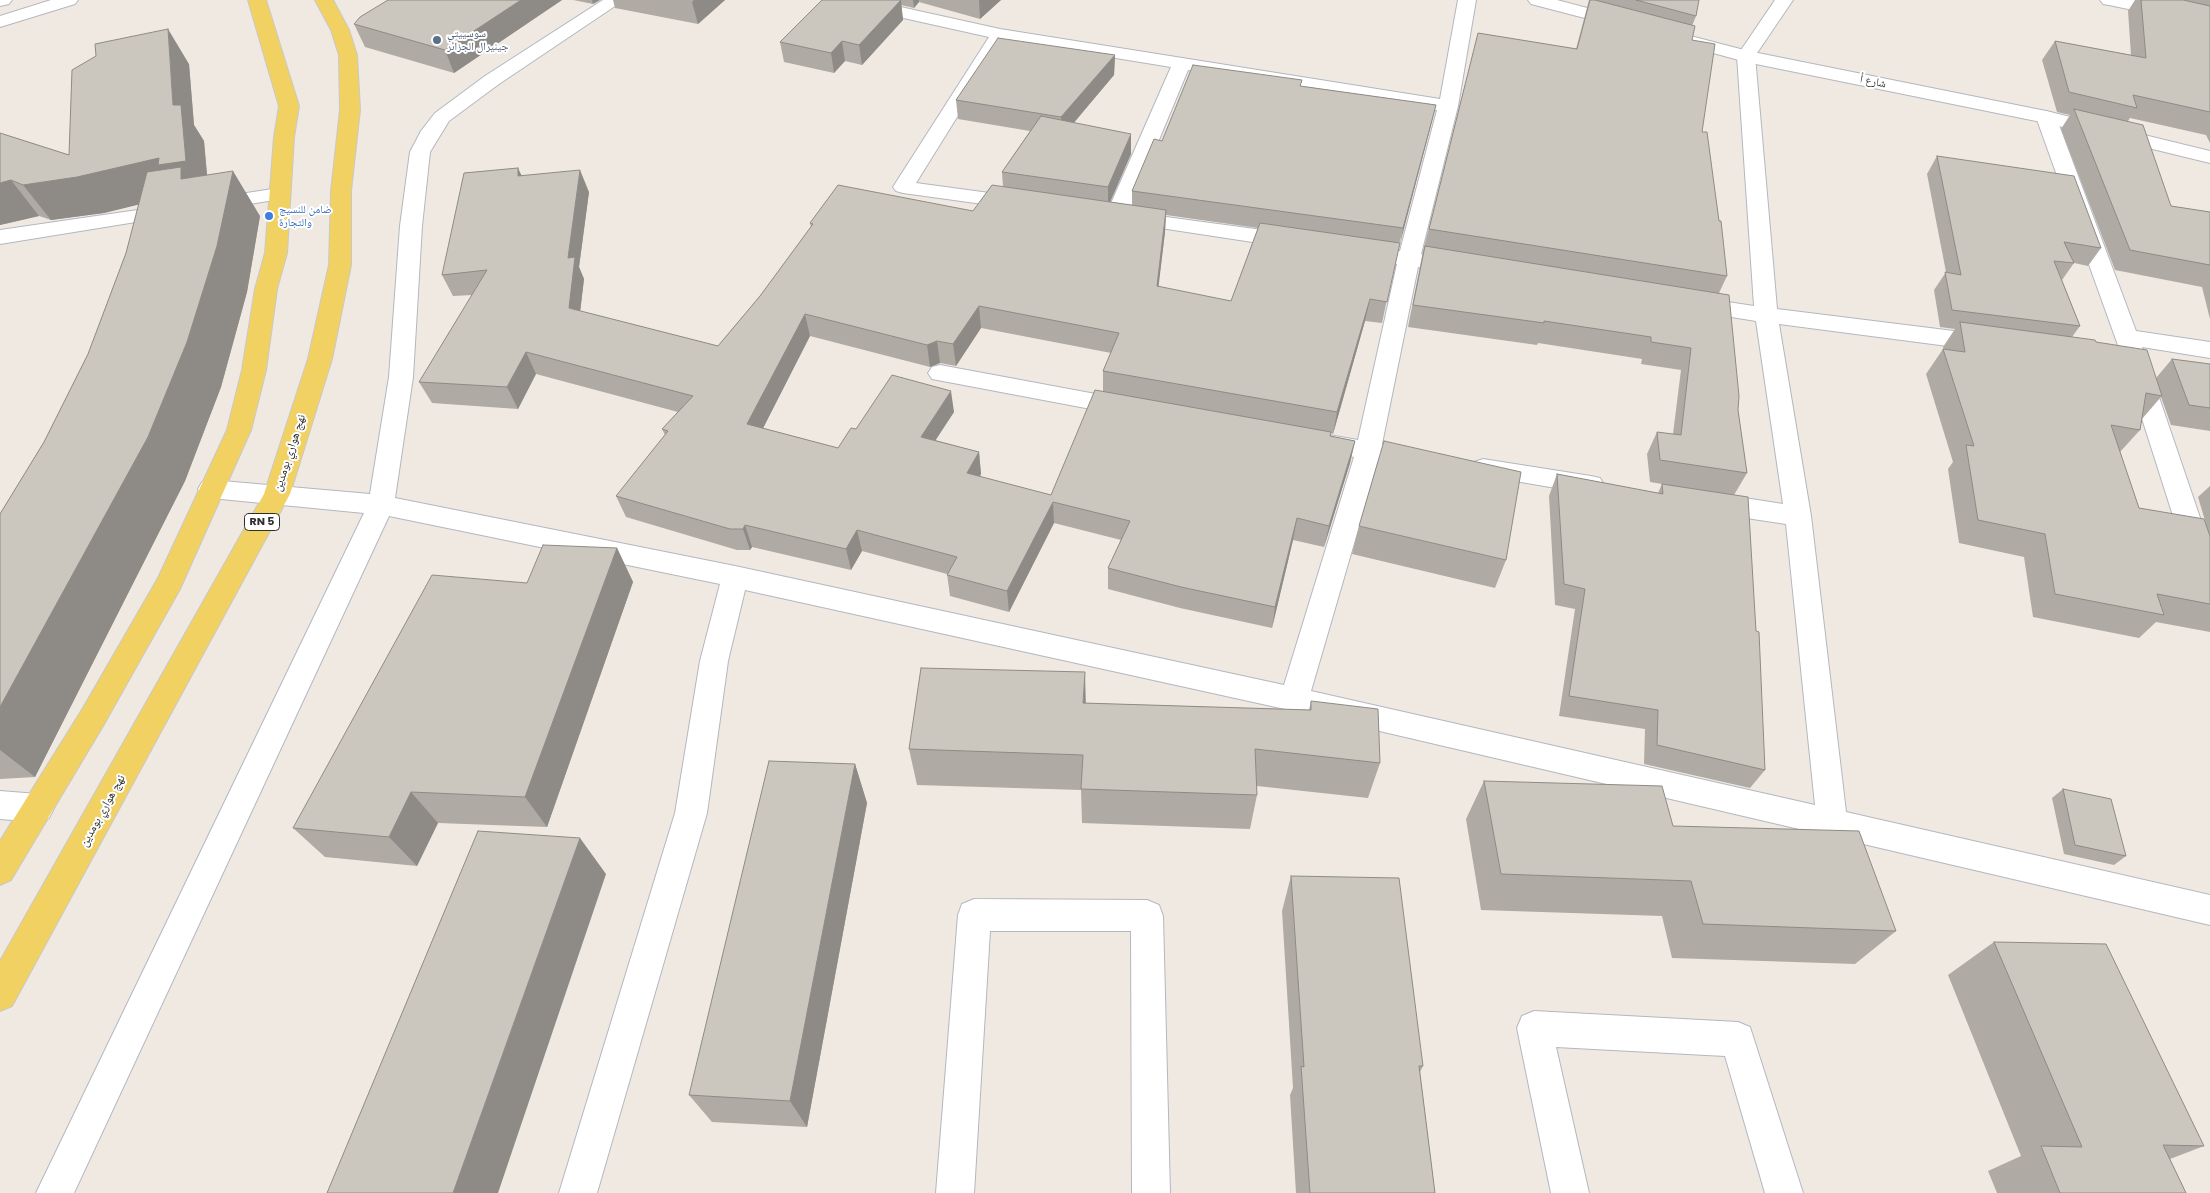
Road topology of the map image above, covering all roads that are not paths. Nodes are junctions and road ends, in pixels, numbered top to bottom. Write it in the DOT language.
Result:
graph roads {
  1 [pos="69,0"];
  2 [pos="256,0"];
  3 [pos="324,0"];
  4 [pos="615,0"];
  5 [pos="845,0"];
  6 [pos="1467,0"];
  7 [pos="1537,0"];
  8 [pos="1784,0"];
  9 [pos="2109,0"];
  10 [pos="2210,21"];
  11 [pos="0,22"];
  12 [pos="1642,28"];
  13 [pos="1661,33"];
  14 [pos="1000,34"];
  15 [pos="1746,56"];
  16 [pos="1181,65"];
  17 [pos="1448,106"];
  18 [pos="2046,117"];
  19 [pos="2210,157"];
  20 [pos="279,194"];
  21 [pos="1038,206"];
  22 [pos="0,237"];
  23 [pos="1311,244"];
  24 [pos="1340,248"];
  25 [pos="1409,258"];
  26 [pos="1476,269"];
  27 [pos="1679,302"];
  28 [pos="1766,315"];
  29 [pos="2125,337"];
  30 [pos="2009,346"];
  31 [pos="2210,350"];
  32 [pos="940,373"];
  33 [pos="1154,412"];
  34 [pos="1290,437"];
  35 [pos="1368,451"];
  36 [pos="1612,488"];
  37 [pos="211,489"];
  38 [pos="277,494"];
  39 [pos="1690,500"];
  40 [pos="382,505"];
  41 [pos="1798,516"];
  42 [pos="735,577"];
  43 [pos="2210,588"];
  44 [pos="1294,699"];
  45 [pos="0,805"];
  46 [pos="38,808"];
  47 [pos="1832,822"];
  48 [pos="0,870"];
  49 [pos="2210,910"];
  50 [pos="0,994"];
  51 [pos="56,1193"];
  52 [pos="578,1193"];
  53 [pos="955,1193"];
  54 [pos="1151,1193"];
  55 [pos="1570,1193"];
  56 [pos="1784,1193"];
  1 -- 11 [label="street"];
  2 -- 20 [label="main road"];
  3 -- 38 [label="main road, نهج هواري بومدين / RN 5"];
  4 -- 40 [label="street"];
  5 -- 14 [label="street"];
  6 -- 17 [label="street"];
  7 -- 12 [label="street"];
  8 -- 15 [label="street"];
  9 -- 10 [label="street"];
  13 -- 15 [label="street, شارع أ"];
  14 -- 16 [label="street"];
  14 -- 21 [label="street"];
  15 -- 18 [label="street, شارع أ"];
  15 -- 28 [label="street"];
  16 -- 17 [label="street"];
  16 -- 23 [label="street"];
  17 -- 25 [label="street"];
  18 -- 19 [label="street, شارع أ"];
  18 -- 29 [label="street"];
  20 -- 22 [label="street"];
  20 -- 37 [label="main road"];
  24 -- 25 [label="street"];
  25 -- 26 [label="street"];
  25 -- 35 [label="street"];
  27 -- 28 [label="street"];
  28 -- 30 [label="street"];
  28 -- 41 [label="street"];
  29 -- 31 [label="street"];
  29 -- 43 [label="street"];
  32 -- 33 [label="street"];
  34 -- 35 [label="street"];
  35 -- 36 [label="street"];
  35 -- 44 [label="street"];
  37 -- 38 [label="street"];
  37 -- 46 [label="main road"];
  38 -- 40 [label="street"];
  38 -- 50 [label="main road, نهج هواري بومدين / RN 5"];
  39 -- 41 [label="street"];
  40 -- 42 [label="street"];
  40 -- 51 [label="street"];
  41 -- 47 [label="street"];
  42 -- 44 [label="street"];
  42 -- 52 [label="street"];
  44 -- 47 [label="street"];
  45 -- 46 [label="street"];
  46 -- 48 [label="main road"];
  47 -- 49 [label="street"];
  53 -- 54 [label="street"];
  55 -- 56 [label="street"];
}
